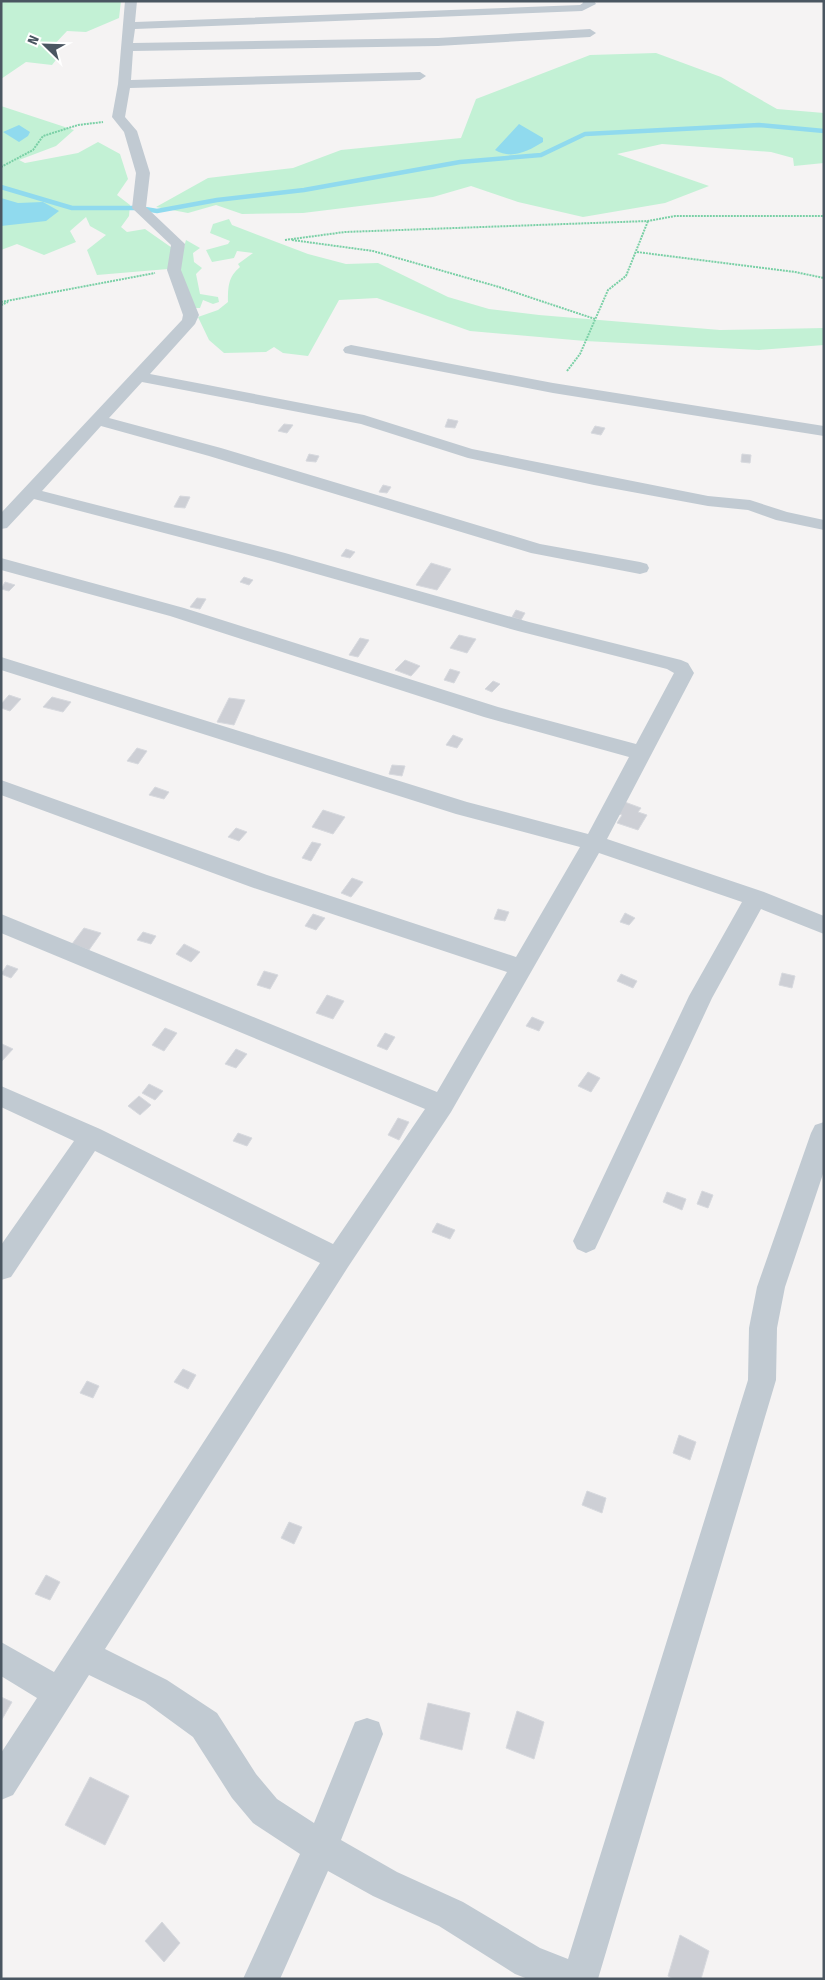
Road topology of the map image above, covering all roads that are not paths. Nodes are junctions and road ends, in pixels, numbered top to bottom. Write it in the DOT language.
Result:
graph roads {
  1 [pos="131,1"];
  2 [pos="588,1"];
  3 [pos="129,26"];
  4 [pos="590,33"];
  5 [pos="127,47"];
  6 [pos="420,76"];
  7 [pos="124,84"];
  8 [pos="351,350"];
  9 [pos="137,376"];
  10 [pos="97,420"];
  11 [pos="824,431"];
  12 [pos="30,493"];
  13 [pos="1,524"];
  14 [pos="824,524"];
  15 [pos="1,564"];
  16 [pos="640,568"];
  17 [pos="1,664"];
  18 [pos="641,753"];
  19 [pos="1,787"];
  20 [pos="594,843"];
  21 [pos="756,898"];
  22 [pos="1,923"];
  23 [pos="824,925"];
  24 [pos="520,968"];
  25 [pos="1,1096"];
  26 [pos="442,1104"];
  27 [pos="824,1133"];
  28 [pos="91,1137"];
  29 [pos="586,1241"];
  30 [pos="338,1259"];
  31 [pos="1,1268"];
  32 [pos="83,1655"];
  33 [pos="1,1658"];
  34 [pos="58,1693"];
  35 [pos="368,1734"];
  36 [pos="1,1783"];
  37 [pos="321,1848"];
  38 [pos="261,1979"];
  39 [pos="572,1979"];
  40 [pos="580,1979"];
  1 -- 3 [label="street"];
  2 -- 3 [label="street"];
  3 -- 5 [label="street"];
  4 -- 5 [label="street"];
  5 -- 7 [label="street"];
  6 -- 7 [label="street"];
  7 -- 9 [label="street"];
  8 -- 11 [label="street"];
  9 -- 10 [label="street"];
  9 -- 14 [label="street"];
  10 -- 12 [label="street"];
  10 -- 16 [label="street"];
  12 -- 13 [label="street"];
  12 -- 18 [label="street"];
  15 -- 18 [label="street"];
  17 -- 20 [label="street"];
  18 -- 20 [label="street"];
  19 -- 24 [label="street"];
  20 -- 21 [label="street"];
  20 -- 24 [label="street"];
  21 -- 23 [label="street"];
  21 -- 29 [label="street"];
  22 -- 26 [label="street"];
  24 -- 26 [label="street"];
  25 -- 28 [label="street"];
  26 -- 30 [label="street"];
  27 -- 40 [label="street"];
  28 -- 30 [label="street"];
  28 -- 31 [label="street"];
  30 -- 32 [label="street"];
  32 -- 34 [label="street"];
  32 -- 37 [label="street"];
  33 -- 34 [label="street"];
  34 -- 36 [label="street"];
  35 -- 37 [label="street"];
  37 -- 38 [label="street"];
  37 -- 39 [label="street"];
}
